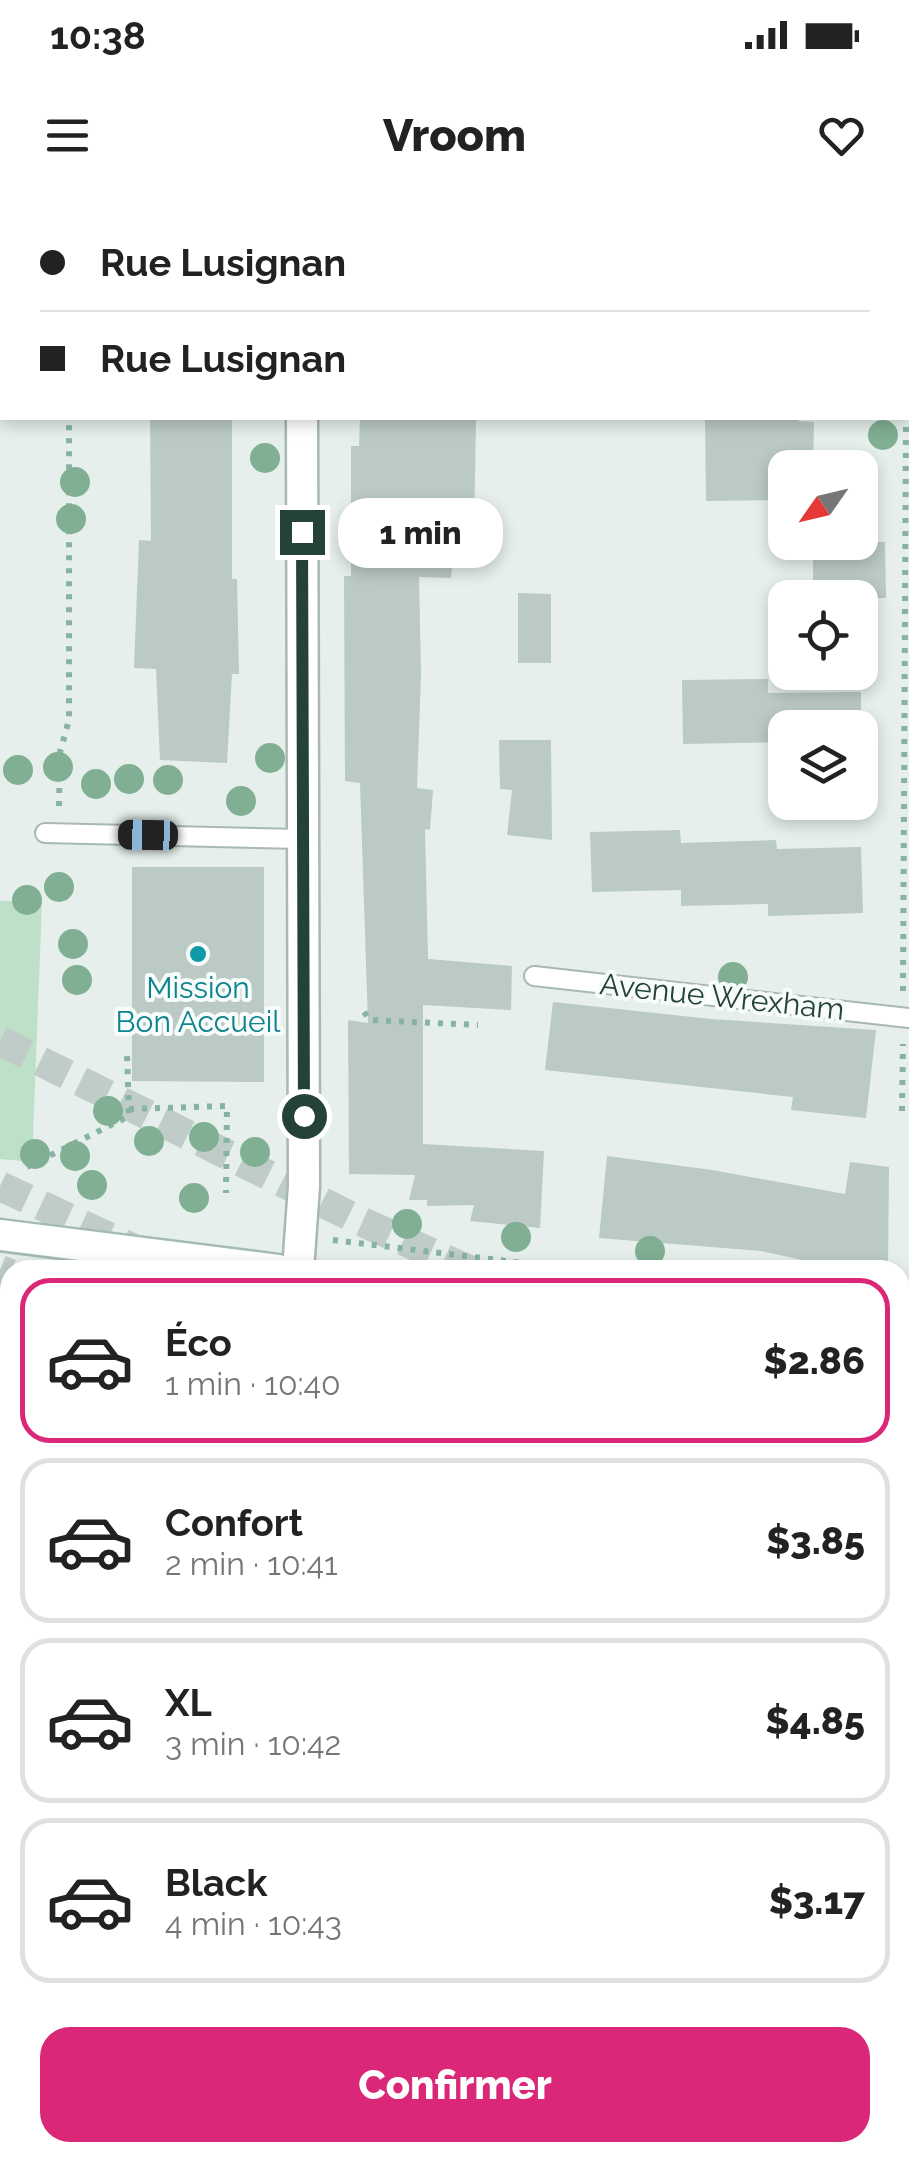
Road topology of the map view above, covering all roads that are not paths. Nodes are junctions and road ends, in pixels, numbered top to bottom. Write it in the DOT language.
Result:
graph roads {
  1 [pos="302,420"];
  2 [pos="45,833"];
  3 [pos="302,838"];
  4 [pos="534,976"];
  5 [pos="906,1024"];
  6 [pos="0,1235"];
  7 [pos="199,1260"];
  8 [pos="299,1260"];
  1 -- 3 [label="street"];
  2 -- 3 [label="lane"];
  3 -- 8 [label="street"];
  4 -- 5 [label="lane, Avenue Wrexham"];
  6 -- 7 [label="street"];
}
